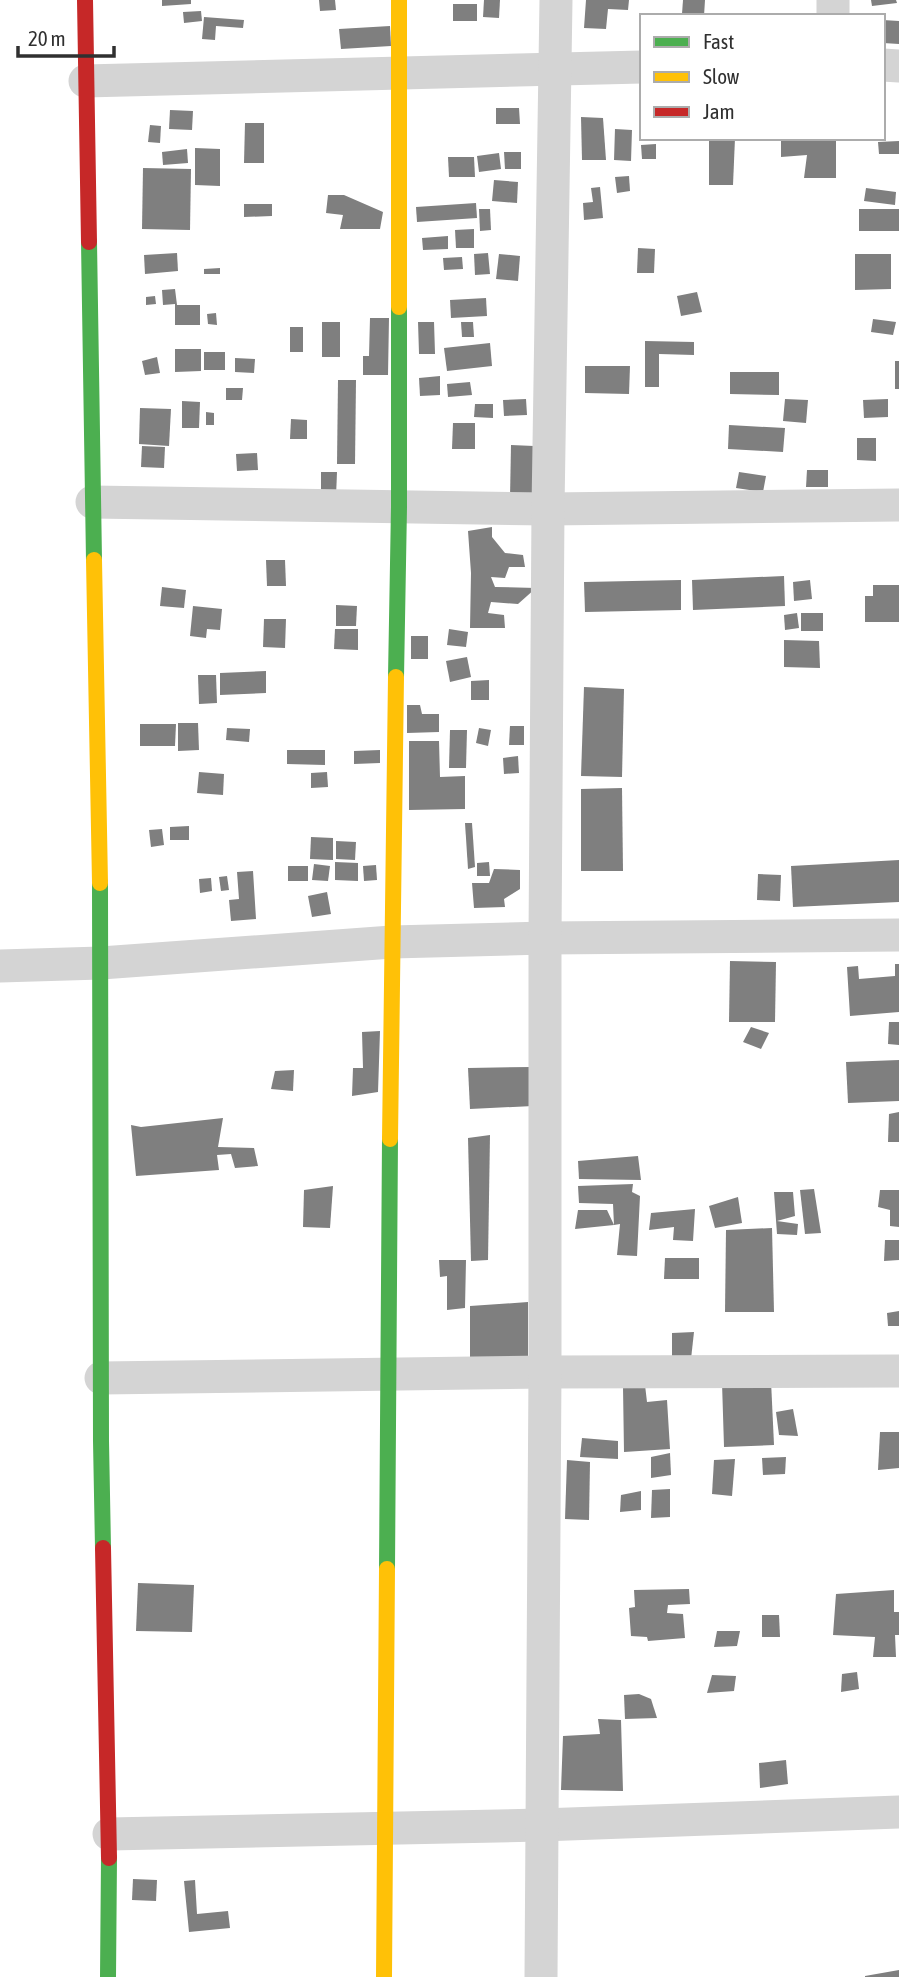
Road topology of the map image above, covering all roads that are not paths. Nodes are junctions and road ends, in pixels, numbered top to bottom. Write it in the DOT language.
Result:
graph roads {
  1 [pos="85,0"];
  2 [pos="399,0"];
  3 [pos="556,0"];
  4 [pos="640,67"];
  5 [pos="555,68"];
  6 [pos="398,72"];
  7 [pos="85,81"];
  8 [pos="92,502"];
  9 [pos="899,505"];
  10 [pos="399,507"];
  11 [pos="548,509"];
  12 [pos="899,935"];
  13 [pos="545,938"];
  14 [pos="391,942"];
  15 [pos="100,963"];
  16 [pos="0,966"];
  17 [pos="899,1371"];
  18 [pos="545,1372"];
  19 [pos="388,1374"];
  20 [pos="102,1378"];
  21 [pos="899,1812"];
  22 [pos="541,1825"];
  23 [pos="384,1829"];
  24 [pos="110,1834"];
  25 [pos="108,1977"];
  26 [pos="384,1977"];
  27 [pos="541,1977"];
  1 -- 7 [label="street"];
  2 -- 6 [label="street"];
  3 -- 5 [label="street"];
  4 -- 5 [label="street"];
  5 -- 6 [label="street"];
  5 -- 11 [label="street"];
  6 -- 7 [label="street"];
  6 -- 10 [label="street"];
  7 -- 8 [label="street"];
  8 -- 10 [label="street"];
  8 -- 15 [label="street"];
  9 -- 11 [label="street"];
  10 -- 11 [label="street"];
  10 -- 14 [label="street"];
  11 -- 13 [label="street"];
  12 -- 13 [label="street"];
  13 -- 14 [label="street"];
  13 -- 18 [label="street"];
  14 -- 15 [label="street"];
  14 -- 19 [label="street"];
  15 -- 16 [label="street"];
  15 -- 20 [label="street"];
  17 -- 18 [label="street"];
  18 -- 19 [label="street"];
  18 -- 22 [label="street"];
  19 -- 20 [label="street"];
  19 -- 23 [label="street"];
  20 -- 24 [label="street"];
  21 -- 22 [label="street"];
  22 -- 23 [label="street"];
  22 -- 27 [label="street"];
  23 -- 24 [label="street"];
  23 -- 26 [label="street"];
  24 -- 25 [label="street"];
}
